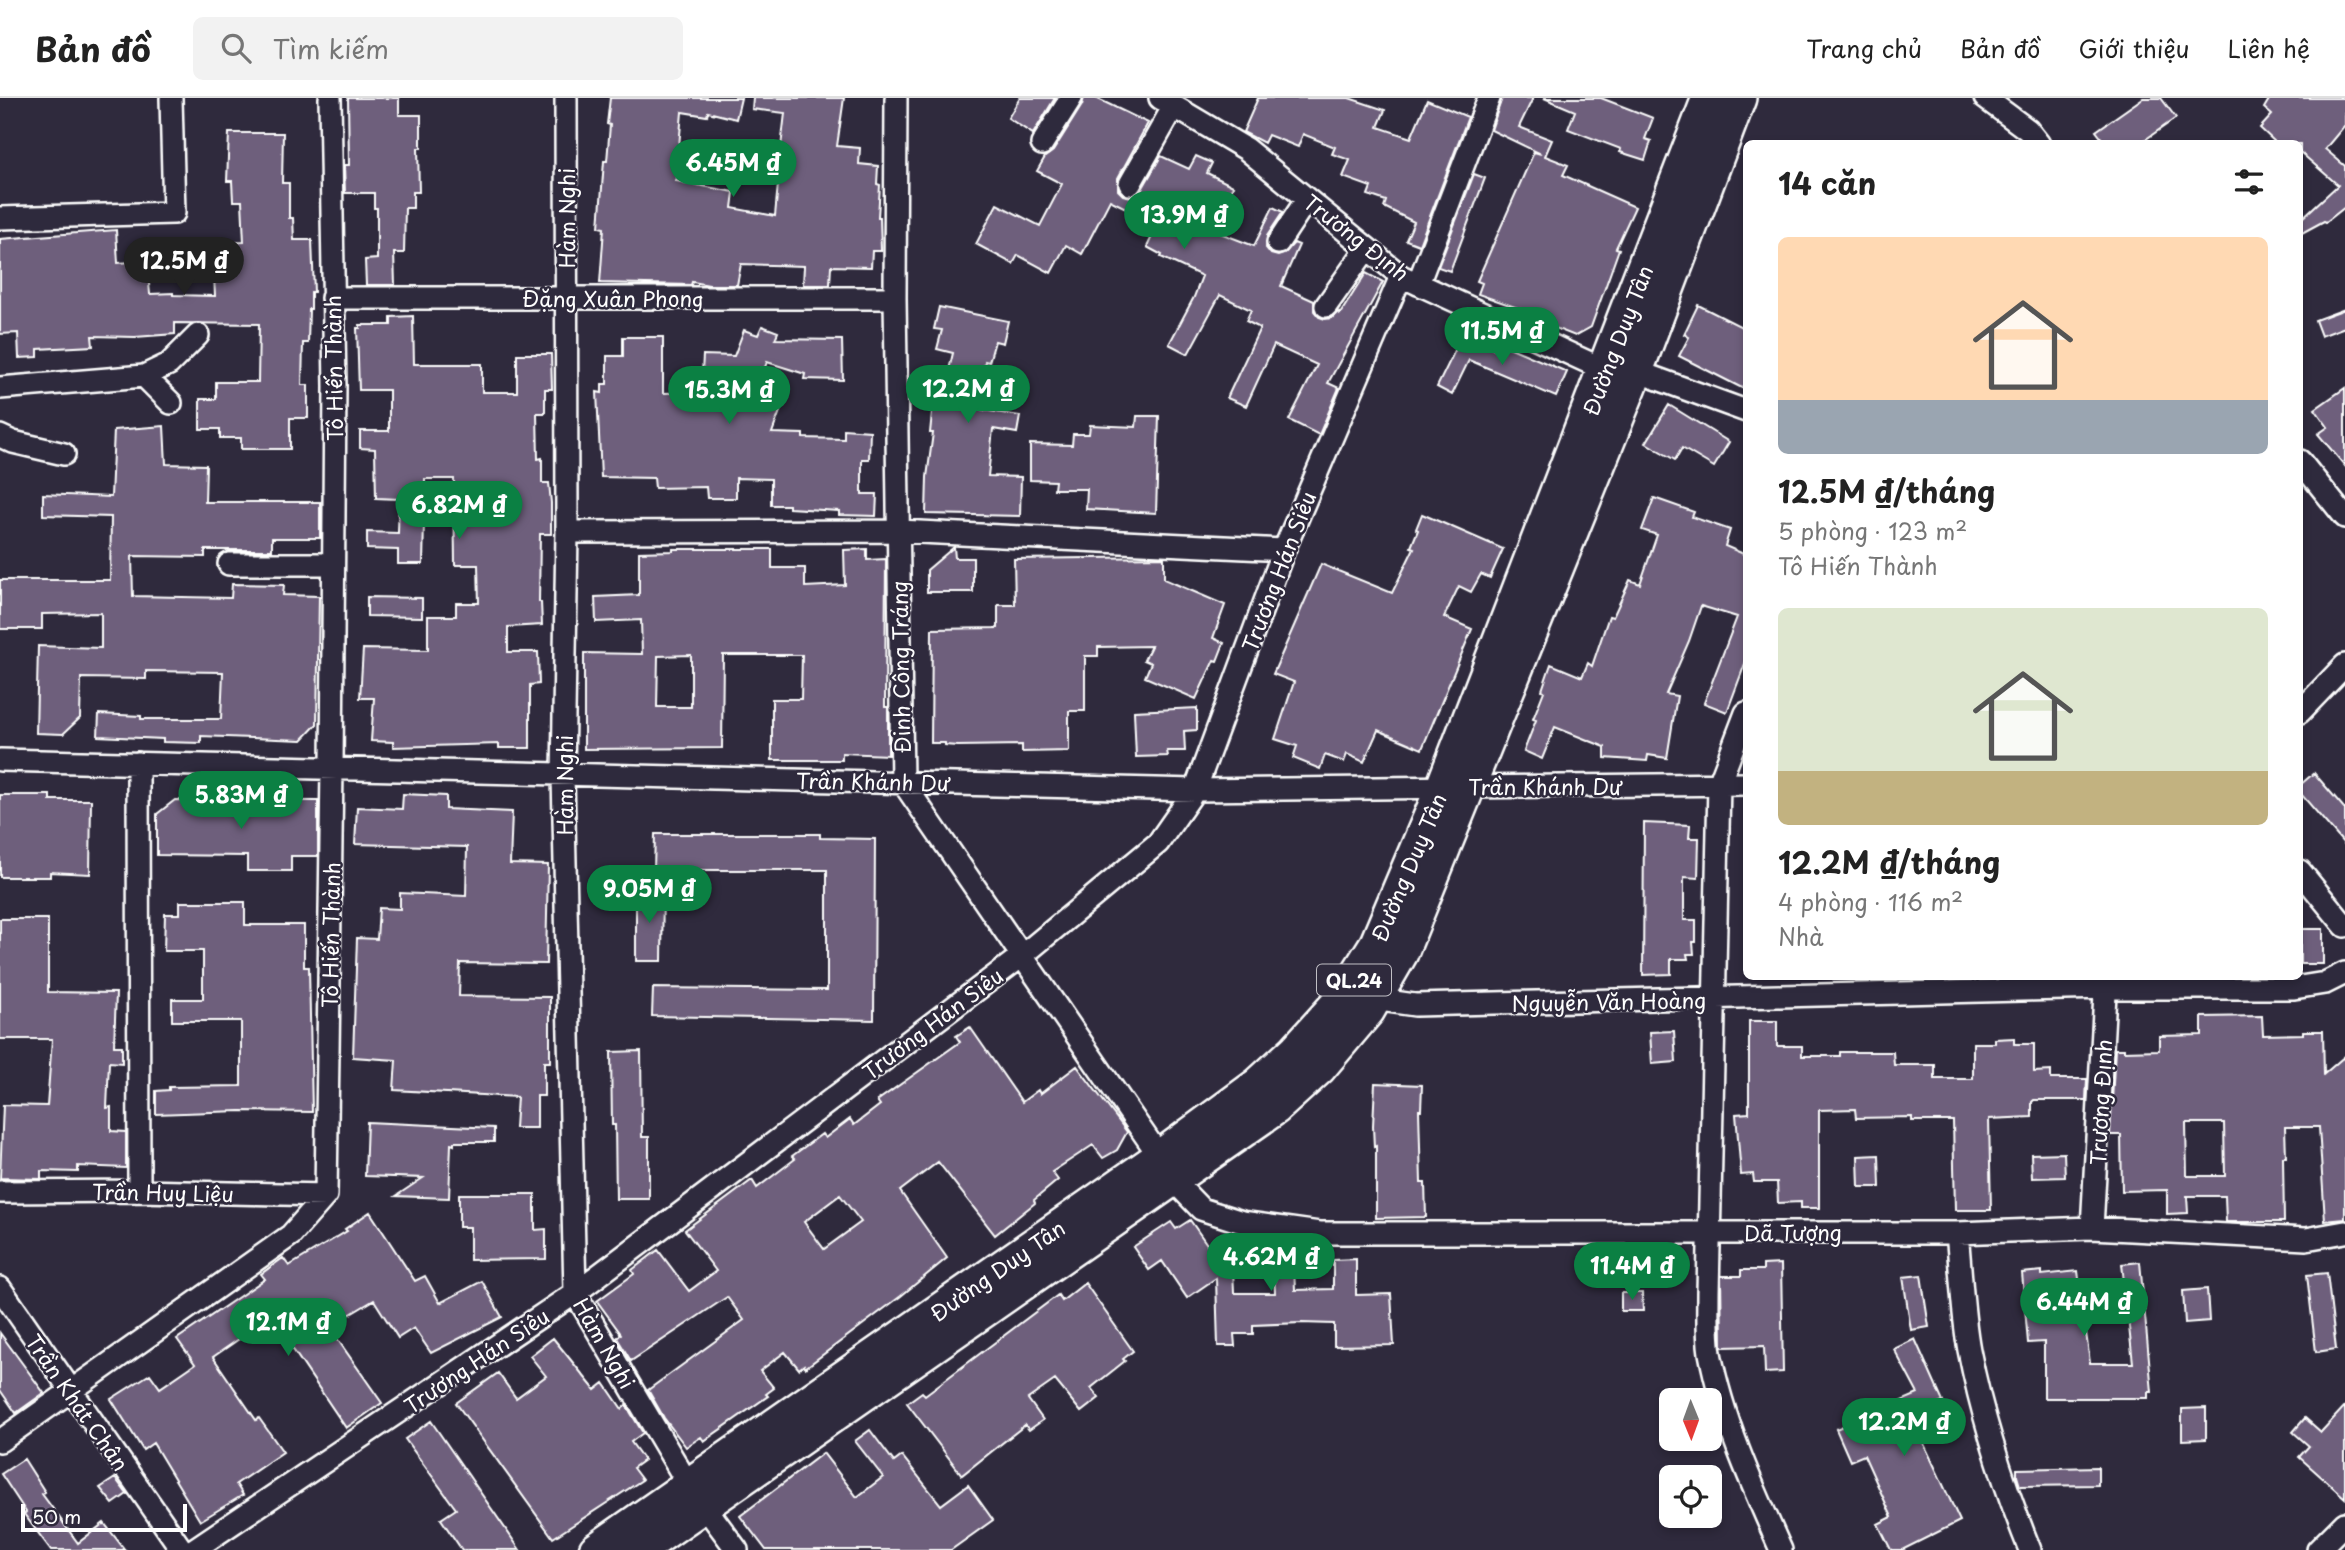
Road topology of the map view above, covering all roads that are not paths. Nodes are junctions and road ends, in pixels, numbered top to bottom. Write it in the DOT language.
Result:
graph roads {
  1 [pos="171,98"];
  2 [pos="330,98"];
  3 [pos="566,98"];
  4 [pos="896,98"];
  5 [pos="1071,98"];
  6 [pos="1489,98"];
  7 [pos="1709,98"];
  8 [pos="1739,98"];
  9 [pos="1985,98"];
  10 [pos="1167,102"];
  11 [pos="2027,139"];
  12 [pos="1042,144"];
  13 [pos="1130,184"];
  14 [pos="1307,200"];
  15 [pos="0,218"];
  16 [pos="1278,243"];
  17 [pos="1367,248"];
  18 [pos="1409,280"];
  19 [pos="565,297"];
  20 [pos="332,298"];
  21 [pos="895,298"];
  22 [pos="1326,306"];
  23 [pos="198,335"];
  24 [pos="1621,370"];
  25 [pos="144,376"];
  26 [pos="0,388"];
  27 [pos="171,403"];
  28 [pos="1743,410"];
  29 [pos="0,436"];
  30 [pos="64,454"];
  31 [pos="2303,465"];
  32 [pos="2345,517"];
  33 [pos="899,531"];
  34 [pos="567,532"];
  35 [pos="1284,550"];
  36 [pos="229,564"];
  37 [pos="333,564"];
  38 [pos="2345,665"];
  39 [pos="2303,709"];
  40 [pos="1743,721"];
  41 [pos="0,760"];
  42 [pos="138,763"];
  43 [pos="332,768"];
  44 [pos="563,776"];
  45 [pos="902,781"];
  46 [pos="1719,784"];
  47 [pos="1743,784"];
  48 [pos="1457,786"];
  49 [pos="1195,790"];
  50 [pos="2303,876"];
  51 [pos="2345,926"];
  52 [pos="1023,955"];
  53 [pos="2345,973"];
  54 [pos="2107,982"];
  55 [pos="1715,998"];
  56 [pos="1373,999"];
  57 [pos="1166,1168"];
  58 [pos="139,1191"];
  59 [pos="0,1192"];
  60 [pos="326,1195"];
  61 [pos="2092,1228"];
  62 [pos="1709,1231"];
  63 [pos="2345,1232"];
  64 [pos="1957,1233"];
  65 [pos="0,1288"];
  66 [pos="575,1293"];
  67 [pos="70,1392"];
  68 [pos="0,1441"];
  69 [pos="696,1495"];
  70 [pos="2345,1523"];
  71 [pos="182,1550"];
  72 [pos="193,1550"];
  73 [pos="596,1550"];
  74 [pos="639,1550"];
  75 [pos="737,1550"];
  76 [pos="1781,1550"];
  77 [pos="2029,1550"];
  78 [pos="2318,1550"];
  1 -- 15 [label="street"];
  2 -- 20 [label="street, Tô Hiến Thành"];
  3 -- 19 [label="street, Hàm Nghi"];
  4 -- 21 [label="street, Đinh Công Tráng"];
  5 -- 12 [label="street"];
  6 -- 18 [label="street, Trương Hán Siêu"];
  7 -- 24 [label="main road, Đường Duy Tân / QL.24"];
  8 -- 24 [label="main road, Đường Duy Tân / QL.24"];
  9 -- 11 [label="street"];
  10 -- 13 [label="street"];
  10 -- 14 [label="street, Trương Định"];
  14 -- 16 [label="street"];
  14 -- 17 [label="street, Trương Định"];
  17 -- 18 [label="street, Trương Định"];
  17 -- 22 [label="street"];
  18 -- 24 [label="street, Trương Định"];
  18 -- 35 [label="street, Trương Hán Siêu"];
  19 -- 20 [label="street, Đặng Xuân Phong"];
  19 -- 21 [label="street, Đặng Xuân Phong"];
  19 -- 34 [label="street, Hàm Nghi"];
  20 -- 37 [label="street, Tô Hiến Thành"];
  21 -- 33 [label="street, Đinh Công Tráng"];
  23 -- 25 [label="street"];
  24 -- 28 [label="street, Trương Định"];
  24 -- 48 [label="main road, Đường Duy Tân / QL.24"];
  25 -- 26 [label="street"];
  25 -- 27 [label="street"];
  29 -- 30 [label="street"];
  31 -- 32 [label="street"];
  33 -- 34 [label="street"];
  33 -- 35 [label="street"];
  33 -- 45 [label="street, Đinh Công Tráng"];
  34 -- 44 [label="street, Hàm Nghi"];
  35 -- 49 [label="street, Trương Hán Siêu"];
  36 -- 37 [label="street"];
  37 -- 43 [label="street, Tô Hiến Thành"];
  38 -- 39 [label="street"];
  40 -- 46 [label="street"];
  41 -- 42 [label="street, Trần Khánh Dư"];
  42 -- 43 [label="street, Trần Khánh Dư"];
  42 -- 58 [label="street"];
  43 -- 44 [label="street, Trần Khánh Dư"];
  43 -- 60 [label="street, Tô Hiến Thành"];
  44 -- 45 [label="street, Trần Khánh Dư"];
  44 -- 66 [label="street, Hàm Nghi"];
  45 -- 49 [label="street, Trần Khánh Dư"];
  45 -- 52 [label="street, Đinh Công Tráng"];
  46 -- 47 [label="street, Trần Khánh Dư"];
  46 -- 48 [label="street, Trần Khánh Dư"];
  46 -- 55 [label="street"];
  48 -- 49 [label="street, Trần Khánh Dư"];
  48 -- 56 [label="main road, Đường Duy Tân / QL.24"];
  48 -- 57 [label="main road, Đường Duy Tân / QL.24"];
  49 -- 52 [label="street, Trương Hán Siêu"];
  50 -- 51 [label="street"];
  52 -- 57 [label="street, Đinh Công Tráng"];
  52 -- 66 [label="street, Trương Hán Siêu"];
  53 -- 54 [label="street, Nguyễn Văn Hoàng"];
  54 -- 55 [label="street, Nguyễn Văn Hoàng"];
  54 -- 61 [label="street, Trương Định"];
  55 -- 56 [label="street, Nguyễn Văn Hoàng"];
  55 -- 62 [label="street"];
  56 -- 57 [label="main road, Đường Duy Tân / QL.24"];
  57 -- 62 [label="street, Dã Tượng"];
  57 -- 69 [label="main road, Đường Duy Tân / QL.24"];
  58 -- 59 [label="street, Trần Huy Liệu"];
  58 -- 60 [label="street, Trần Huy Liệu"];
  60 -- 67 [label="street"];
  61 -- 63 [label="street, Dã Tượng"];
  61 -- 64 [label="street, Dã Tượng"];
  62 -- 64 [label="street, Dã Tượng"];
  62 -- 76 [label="street"];
  64 -- 77 [label="street"];
  65 -- 67 [label="street, Trần Khát Chân"];
  66 -- 69 [label="street, Hàm Nghi"];
  66 -- 72 [label="street, Trương Hán Siêu"];
  67 -- 68 [label="street"];
  67 -- 71 [label="street, Trần Khát Chân"];
  69 -- 73 [label="main road, Đường Duy Tân / QL.24"];
  69 -- 74 [label="main road, Đường Duy Tân / QL.24"];
  69 -- 75 [label="street, Hàm Nghi"];
  70 -- 78 [label="street"];
}
